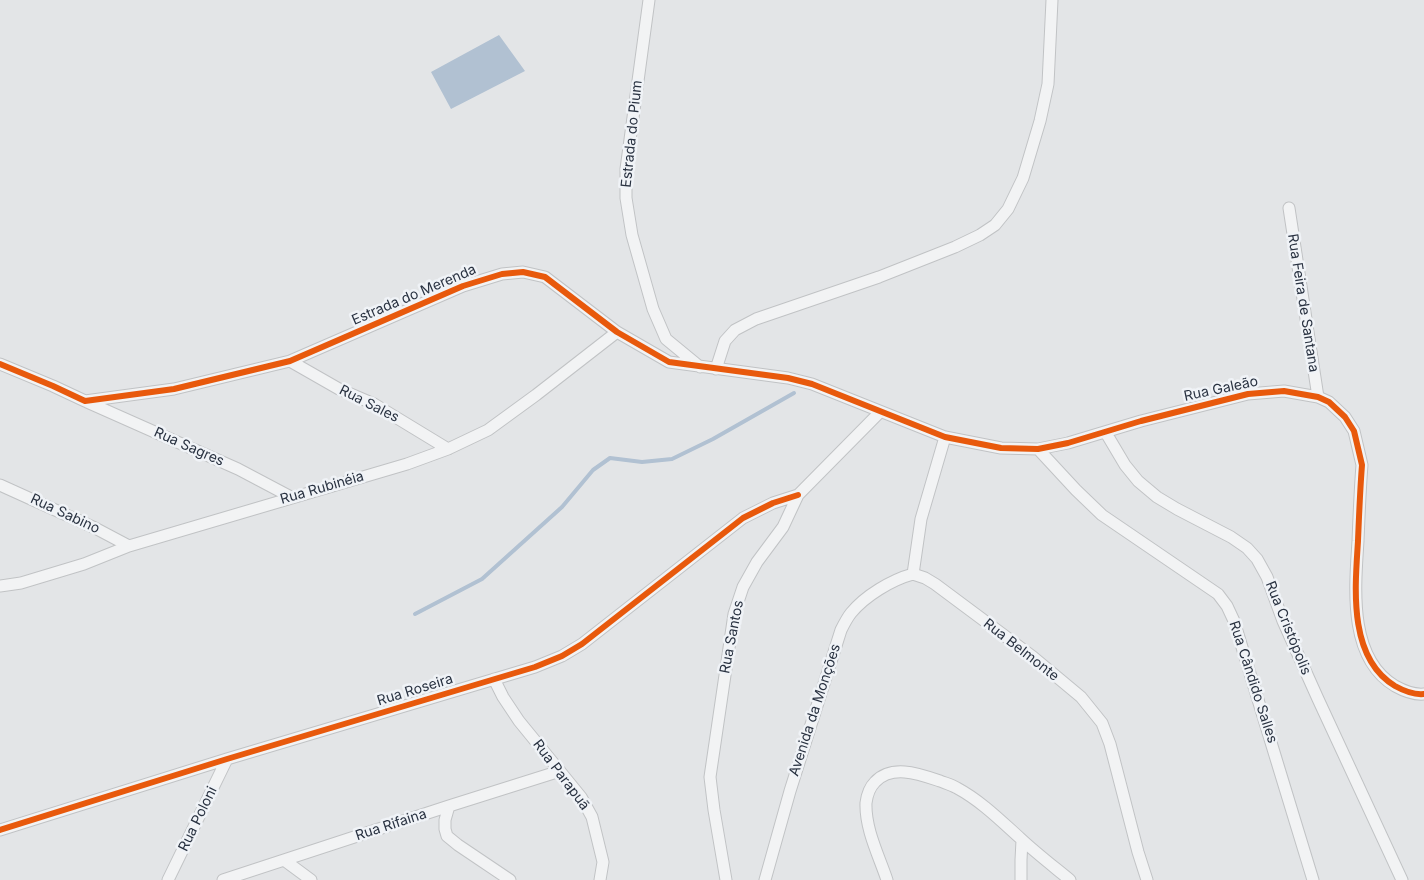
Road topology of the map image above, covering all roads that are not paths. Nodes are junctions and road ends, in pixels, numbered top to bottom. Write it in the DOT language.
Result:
graph roads {
  1 [pos="648,0"];
  2 [pos="1052,0"];
  3 [pos="1289,208"];
  4 [pos="617,332"];
  5 [pos="666,339"];
  6 [pos="655,354"];
  7 [pos="290,361"];
  8 [pos="0,364"];
  9 [pos="700,367"];
  10 [pos="716,369"];
  11 [pos="1318,398"];
  12 [pos="86,401"];
  13 [pos="880,412"];
  14 [pos="1106,433"];
  15 [pos="945,437"];
  16 [pos="448,449"];
  17 [pos="1038,449"];
  18 [pos="0,485"];
  19 [pos="798,495"];
  20 [pos="291,497"];
  21 [pos="129,546"];
  22 [pos="913,574"];
  23 [pos="0,586"];
  24 [pos="494,680"];
  25 [pos="1424,694"];
  26 [pos="227,759"];
  27 [pos="560,771"];
  28 [pos="449,806"];
  29 [pos="0,830"];
  30 [pos="1022,840"];
  31 [pos="284,860"];
  32 [pos="168,880"];
  33 [pos="223,880"];
  34 [pos="311,880"];
  35 [pos="510,880"];
  36 [pos="600,880"];
  37 [pos="726,880"];
  38 [pos="765,880"];
  39 [pos="887,880"];
  40 [pos="1021,880"];
  41 [pos="1070,880"];
  42 [pos="1147,880"];
  43 [pos="1313,880"];
  44 [pos="1402,880"];
  1 -- 5 [label="street, Estrada do Pium"];
  2 -- 10 [label="street"];
  3 -- 11 [label="street, Rua Feira de Santana"];
  4 -- 6 [label="street, Estrada do Merenda"];
  4 -- 7 [label="street, Estrada do Merenda"];
  4 -- 16 [label="street, Rua Rubinéia"];
  5 -- 6 [label="street"];
  5 -- 9 [label="street, Estrada do Pium"];
  6 -- 9 [label="street, Estrada do Merenda"];
  7 -- 12 [label="street, Estrada do Merenda"];
  7 -- 16 [label="street, Rua Sales"];
  8 -- 12 [label="street"];
  9 -- 10 [label="street, Estrada do Merenda"];
  10 -- 13 [label="street, Estrada do Merenda"];
  11 -- 14 [label="street, Rua Galeão"];
  11 -- 25 [label="street, Rua Galeão"];
  12 -- 20 [label="street, Rua Sagres"];
  13 -- 15 [label="street, Rua Galeão"];
  13 -- 19 [label="street, Rua Santos"];
  14 -- 17 [label="street, Rua Galeão"];
  14 -- 44 [label="street, Rua Cristópolis"];
  15 -- 17 [label="street, Rua Galeão"];
  15 -- 22 [label="street"];
  16 -- 20 [label="street, Rua Rubinéia"];
  17 -- 43 [label="street, Rua Cândido Salles"];
  18 -- 21 [label="street, Rua Sabino"];
  19 -- 24 [label="street, Rua Roseira"];
  19 -- 37 [label="street, Rua Santos"];
  20 -- 21 [label="street, Rua Rubinéia"];
  21 -- 23 [label="street, Rua Rubinéia"];
  22 -- 38 [label="street, Avenida da Monções"];
  22 -- 42 [label="street, Rua Belmonte"];
  24 -- 26 [label="street, Rua Roseira"];
  24 -- 27 [label="street, Rua Parapuã"];
  26 -- 29 [label="street, Rua Roseira"];
  26 -- 32 [label="street, Rua Poloni"];
  27 -- 28 [label="street, Rua Rifaina"];
  27 -- 36 [label="street, Rua Parapuã"];
  28 -- 31 [label="street, Rua Rifaina"];
  28 -- 35 [label="street"];
  30 -- 39 [label="street"];
  30 -- 40 [label="street"];
  30 -- 41 [label="street"];
  31 -- 33 [label="street, Rua Rifaina"];
  31 -- 34 [label="street"];
}
